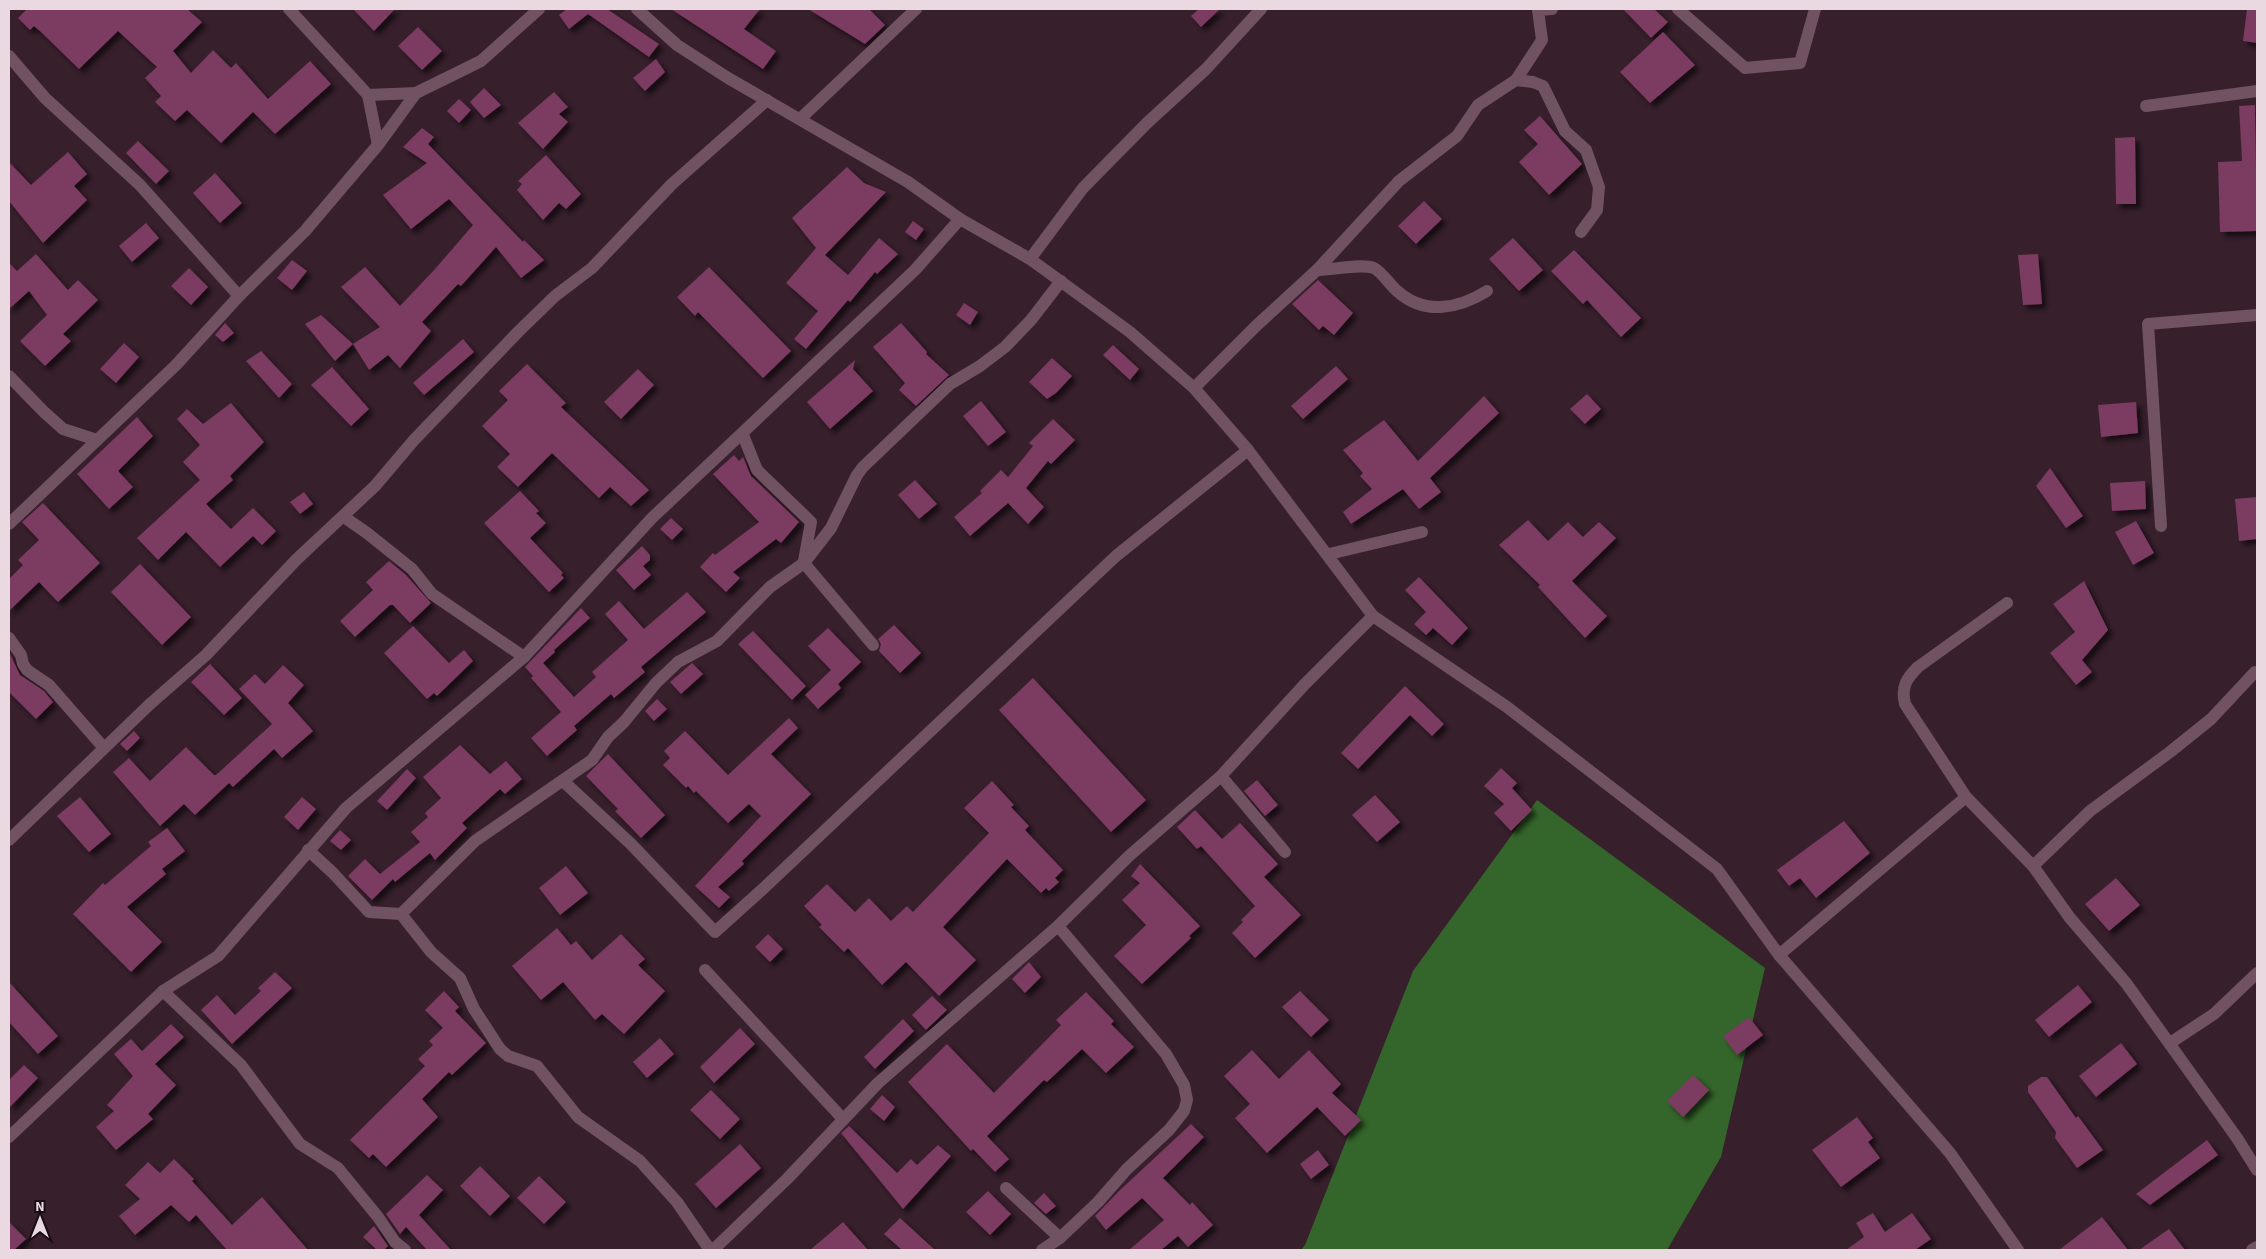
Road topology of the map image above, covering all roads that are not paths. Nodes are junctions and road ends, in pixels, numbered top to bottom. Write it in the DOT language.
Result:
graph roads {
  1 [pos="289,9"];
  2 [pos="539,9"];
  3 [pos="637,9"];
  4 [pos="916,9"];
  5 [pos="1261,9"];
  6 [pos="1552,9"];
  7 [pos="1678,9"];
  8 [pos="1815,9"];
  9 [pos="9,56"];
  10 [pos="1516,80"];
  11 [pos="2257,92"];
  12 [pos="416,93"];
  13 [pos="368,95"];
  14 [pos="767,100"];
  15 [pos="2146,106"];
  16 [pos="800,119"];
  17 [pos="378,144"];
  18 [pos="960,219"];
  19 [pos="1581,232"];
  20 [pos="1030,259"];
  21 [pos="1317,270"];
  22 [pos="1061,281"];
  23 [pos="1488,290"];
  24 [pos="239,296"];
  25 [pos="2257,315"];
  26 [pos="9,376"];
  27 [pos="1194,388"];
  28 [pos="743,434"];
  29 [pos="97,440"];
  30 [pos="1248,450"];
  31 [pos="344,517"];
  32 [pos="9,524"];
  33 [pos="2161,526"];
  34 [pos="1422,532"];
  35 [pos="1329,554"];
  36 [pos="804,563"];
  37 [pos="2007,603"];
  38 [pos="1373,616"];
  39 [pos="9,638"];
  40 [pos="873,645"];
  41 [pos="524,657"];
  42 [pos="2255,672"];
  43 [pos="104,748"];
  44 [pos="1221,776"];
  45 [pos="563,781"];
  46 [pos="1966,796"];
  47 [pos="9,840"];
  48 [pos="308,850"];
  49 [pos="1285,852"];
  50 [pos="2033,866"];
  51 [pos="401,914"];
  52 [pos="1058,926"];
  53 [pos="1779,955"];
  54 [pos="705,970"];
  55 [pos="2257,973"];
  56 [pos="163,991"];
  57 [pos="2170,1043"];
  58 [pos="843,1119"];
  59 [pos="9,1137"];
  60 [pos="2257,1170"];
  61 [pos="1006,1188"];
  62 [pos="1060,1238"];
  63 [pos="2257,1247"];
  64 [pos="405,1250"];
  65 [pos="712,1250"];
  66 [pos="1042,1250"];
  67 [pos="2018,1250"];
  68 [pos="2252,1250"];
  1 -- 13 [label="street"];
  2 -- 12 [label="street"];
  3 -- 14 [label="street"];
  4 -- 16 [label="street"];
  5 -- 20 [label="street"];
  6 -- 10 [label="street"];
  7 -- 8 [label="street"];
  9 -- 24 [label="street"];
  10 -- 19 [label="street"];
  10 -- 21 [label="street"];
  11 -- 15 [label="street"];
  12 -- 13 [label="street"];
  12 -- 17 [label="street"];
  13 -- 17 [label="street"];
  14 -- 16 [label="street"];
  14 -- 31 [label="street"];
  16 -- 18 [label="street"];
  17 -- 24 [label="street"];
  18 -- 20 [label="street"];
  18 -- 28 [label="street"];
  20 -- 22 [label="street"];
  21 -- 23 [label="street"];
  21 -- 27 [label="street"];
  22 -- 27 [label="street"];
  22 -- 36 [label="street"];
  24 -- 29 [label="street"];
  25 -- 33 [label="street"];
  26 -- 29 [label="street"];
  27 -- 30 [label="street"];
  28 -- 36 [label="street"];
  28 -- 41 [label="street"];
  29 -- 32 [label="street"];
  30 -- 35 [label="street"];
  30 -- 45 [label="street"];
  31 -- 41 [label="street"];
  31 -- 43 [label="street"];
  34 -- 35 [label="street"];
  35 -- 38 [label="street"];
  36 -- 40 [label="street"];
  36 -- 45 [label="street"];
  37 -- 46 [label="street"];
  38 -- 44 [label="street"];
  38 -- 53 [label="street"];
  39 -- 43 [label="street"];
  41 -- 48 [label="street"];
  42 -- 50 [label="street"];
  43 -- 47 [label="street"];
  44 -- 49 [label="street"];
  44 -- 52 [label="street"];
  45 -- 51 [label="street"];
  46 -- 50 [label="street"];
  46 -- 53 [label="street"];
  48 -- 51 [label="street"];
  48 -- 56 [label="street"];
  50 -- 57 [label="street"];
  51 -- 65 [label="street"];
  52 -- 58 [label="street"];
  52 -- 62 [label="street"];
  53 -- 67 [label="street"];
  54 -- 58 [label="street"];
  55 -- 57 [label="street"];
  56 -- 59 [label="street"];
  56 -- 64 [label="street"];
  57 -- 60 [label="street"];
  58 -- 65 [label="street"];
  61 -- 62 [label="street"];
  62 -- 66 [label="street"];
  63 -- 68 [label="street"];
}
